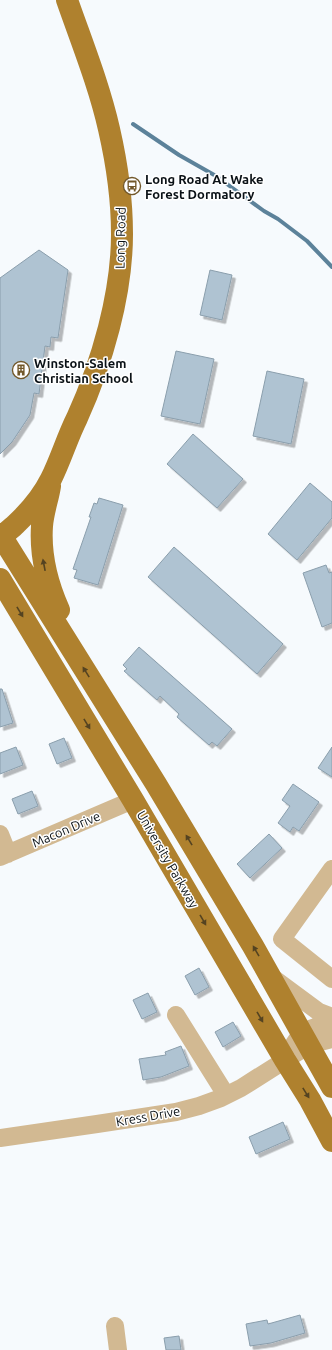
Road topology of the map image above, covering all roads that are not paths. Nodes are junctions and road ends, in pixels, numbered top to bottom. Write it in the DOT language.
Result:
graph roads {
  1 [pos="67,0"];
  2 [pos="63,450"];
  3 [pos="51,480"];
  4 [pos="0,532"];
  5 [pos="0,579"];
  6 [pos="67,642"];
  7 [pos="133,800"];
  8 [pos="0,834"];
  9 [pos="4,856"];
  10 [pos="332,869"];
  11 [pos="271,977"];
  12 [pos="332,979"];
  13 [pos="176,1015"];
  14 [pos="332,1017"];
  15 [pos="332,1023"];
  16 [pos="332,1039"];
  17 [pos="306,1040"];
  18 [pos="285,1060"];
  19 [pos="332,1060"];
  20 [pos="330,1084"];
  21 [pos="226,1095"];
  22 [pos="0,1138"];
  23 [pos="332,1141"];
  24 [pos="115,1326"];
  25 [pos="118,1350"];
  1 -- 2 [label="main road, Long Road"];
  2 -- 3 [label="main road, Long Road"];
  2 -- 4 [label="main road, Long Road"];
  3 -- 4 [label="main road, Long Road"];
  6 -- 3 [label="main road, one-way"];
  4 -- 6 [label="main road, University Parkway"];
  5 -- 7 [label="main road, University Parkway, one-way"];
  11 -- 6 [label="main road, University Parkway, one-way"];
  7 -- 9 [label="street, Macon Drive"];
  7 -- 18 [label="main road, University Parkway, one-way"];
  8 -- 9 [label="street"];
  10 -- 12 [label="street"];
  11 -- 14 [label="street"];
  11 -- 17 [label="main road, University Parkway"];
  13 -- 21 [label="street"];
  15 -- 17 [label="street"];
  16 -- 17 [label="street"];
  17 -- 18 [label="street, Kress Drive"];
  17 -- 20 [label="main road, University Parkway"];
  18 -- 21 [label="street, Kress Drive"];
  18 -- 23 [label="main road, University Parkway, one-way"];
  19 -- 20 [label="main road"];
  21 -- 22 [label="street, Kress Drive"];
  24 -- 25 [label="street"];
}
